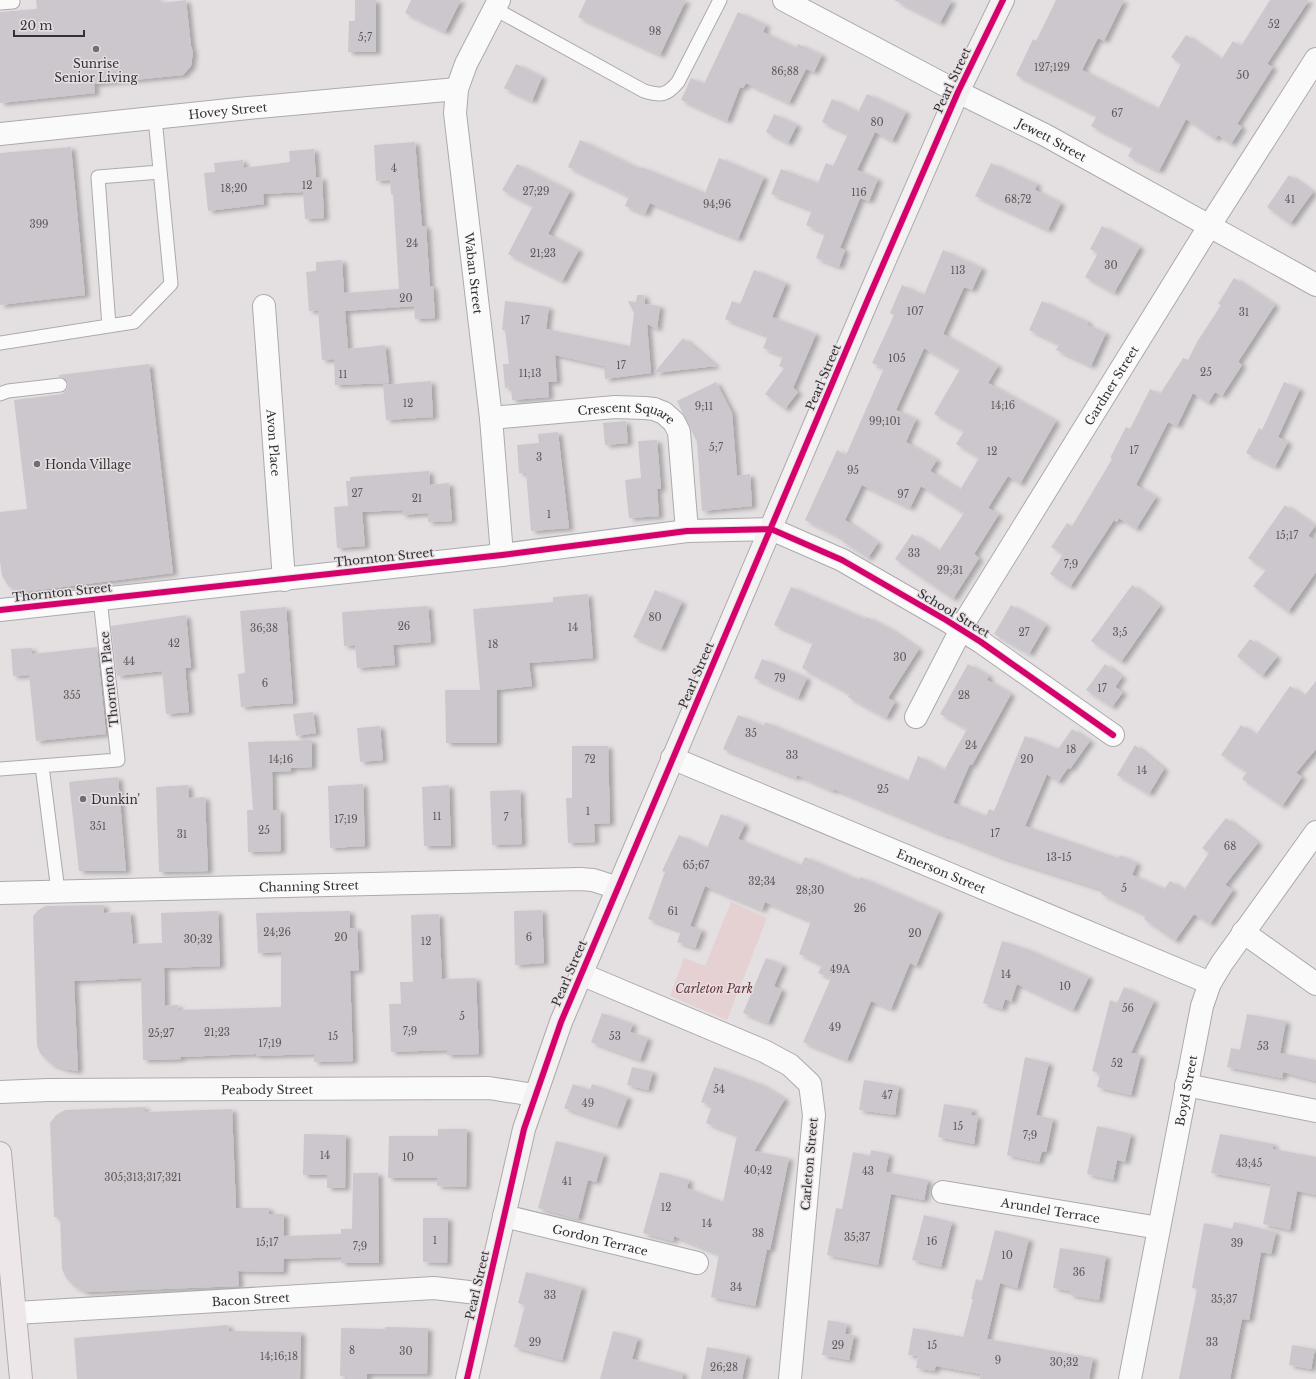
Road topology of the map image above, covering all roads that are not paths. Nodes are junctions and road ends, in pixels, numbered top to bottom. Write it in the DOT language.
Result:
graph roads {
  1 [pos="12,0"];
  2 [pos="720,0"];
  3 [pos="784,0"];
  4 [pos="1003,0"];
  5 [pos="0,3"];
  6 [pos="497,4"];
  7 [pos="1316,59"];
  8 [pos="456,89"];
  9 [pos="958,92"];
  10 [pos="155,118"];
  11 [pos="0,134"];
  12 [pos="160,172"];
  13 [pos="1210,225"];
  14 [pos="1316,285"];
  15 [pos="264,306"];
  16 [pos="109,326"];
  17 [pos="0,343"];
  18 [pos="60,385"];
  19 [pos="0,394"];
  20 [pos="491,418"];
  21 [pos="771,529"];
  22 [pos="687,531"];
  23 [pos="502,555"];
  24 [pos="284,580"];
  25 [pos="100,598"];
  26 [pos="0,610"];
  27 [pos="962,630"];
  28 [pos="916,717"];
  29 [pos="1113,735"];
  30 [pos="672,758"];
  31 [pos="42,766"];
  32 [pos="0,769"];
  33 [pos="1316,832"];
  34 [pos="618,888"];
  35 [pos="58,891"];
  36 [pos="0,893"];
  37 [pos="1243,932"];
  38 [pos="581,974"];
  39 [pos="1210,983"];
  40 [pos="1316,984"];
  41 [pos="1186,1085"];
  42 [pos="0,1092"];
  43 [pos="534,1095"];
  44 [pos="1316,1112"];
  45 [pos="0,1153"];
  46 [pos="943,1192"];
  47 [pos="504,1216"];
  48 [pos="1158,1228"];
  49 [pos="697,1263"];
  50 [pos="486,1294"];
  51 [pos="16,1313"];
  52 [pos="23,1379"];
  53 [pos="467,1379"];
  54 [pos="790,1379"];
  55 [pos="1130,1379"];
  1 -- 5 [label="lane"];
  2 -- 6 [label="lane"];
  3 -- 9 [label="street, Jewett Street"];
  4 -- 9 [label="street, Pearl Street"];
  6 -- 8 [label="street, Waban Street"];
  7 -- 13 [label="street, Gardner Street"];
  8 -- 10 [label="street, Hovey Street"];
  8 -- 20 [label="street, Waban Street"];
  9 -- 13 [label="street, Jewett Street"];
  9 -- 21 [label="street, Pearl Street"];
  10 -- 11 [label="street, Hovey Street"];
  10 -- 12 [label="lane"];
  12 -- 16 [label="lane"];
  12 -- 16 [label="lane"];
  13 -- 14 [label="street, Jewett Street"];
  13 -- 27 [label="street, Gardner Street"];
  15 -- 24 [label="street, Avon Place"];
  16 -- 17 [label="lane"];
  18 -- 19 [label="lane"];
  20 -- 22 [label="street, Crescent Square"];
  20 -- 23 [label="street, Waban Street"];
  21 -- 22 [label="street, Thornton Street"];
  21 -- 27 [label="street, School Street"];
  21 -- 30 [label="street, Pearl Street"];
  22 -- 23 [label="street, Thornton Street"];
  23 -- 24 [label="street, Thornton Street"];
  24 -- 25 [label="street, Thornton Street"];
  25 -- 26 [label="street, Thornton Street"];
  25 -- 31 [label="lane, Thornton Place"];
  27 -- 28 [label="street, Gardner Street"];
  27 -- 29 [label="street, School Street"];
  30 -- 34 [label="street, Pearl Street"];
  30 -- 39 [label="street, Emerson Street"];
  31 -- 32 [label="lane"];
  31 -- 35 [label="lane"];
  33 -- 37 [label="street, Boyd Street"];
  34 -- 35 [label="street, Channing Street"];
  34 -- 38 [label="street, Pearl Street"];
  35 -- 36 [label="street, Channing Street"];
  37 -- 39 [label="street, Boyd Street"];
  37 -- 40 [label="street"];
  38 -- 43 [label="street, Pearl Street"];
  38 -- 54 [label="street, Carleton Street"];
  39 -- 41 [label="street, Boyd Street"];
  41 -- 44 [label="street"];
  41 -- 48 [label="street, Boyd Street"];
  42 -- 43 [label="street, Peabody Street"];
  43 -- 47 [label="street, Pearl Street"];
  45 -- 51 [label="main road"];
  46 -- 48 [label="street, Arundel Terrace"];
  47 -- 49 [label="street, Gordon Terrace"];
  47 -- 50 [label="street, Pearl Street"];
  48 -- 55 [label="street, Boyd Street"];
  50 -- 51 [label="street, Bacon Street"];
  50 -- 53 [label="street, Pearl Street"];
  51 -- 52 [label="main road"];
}
